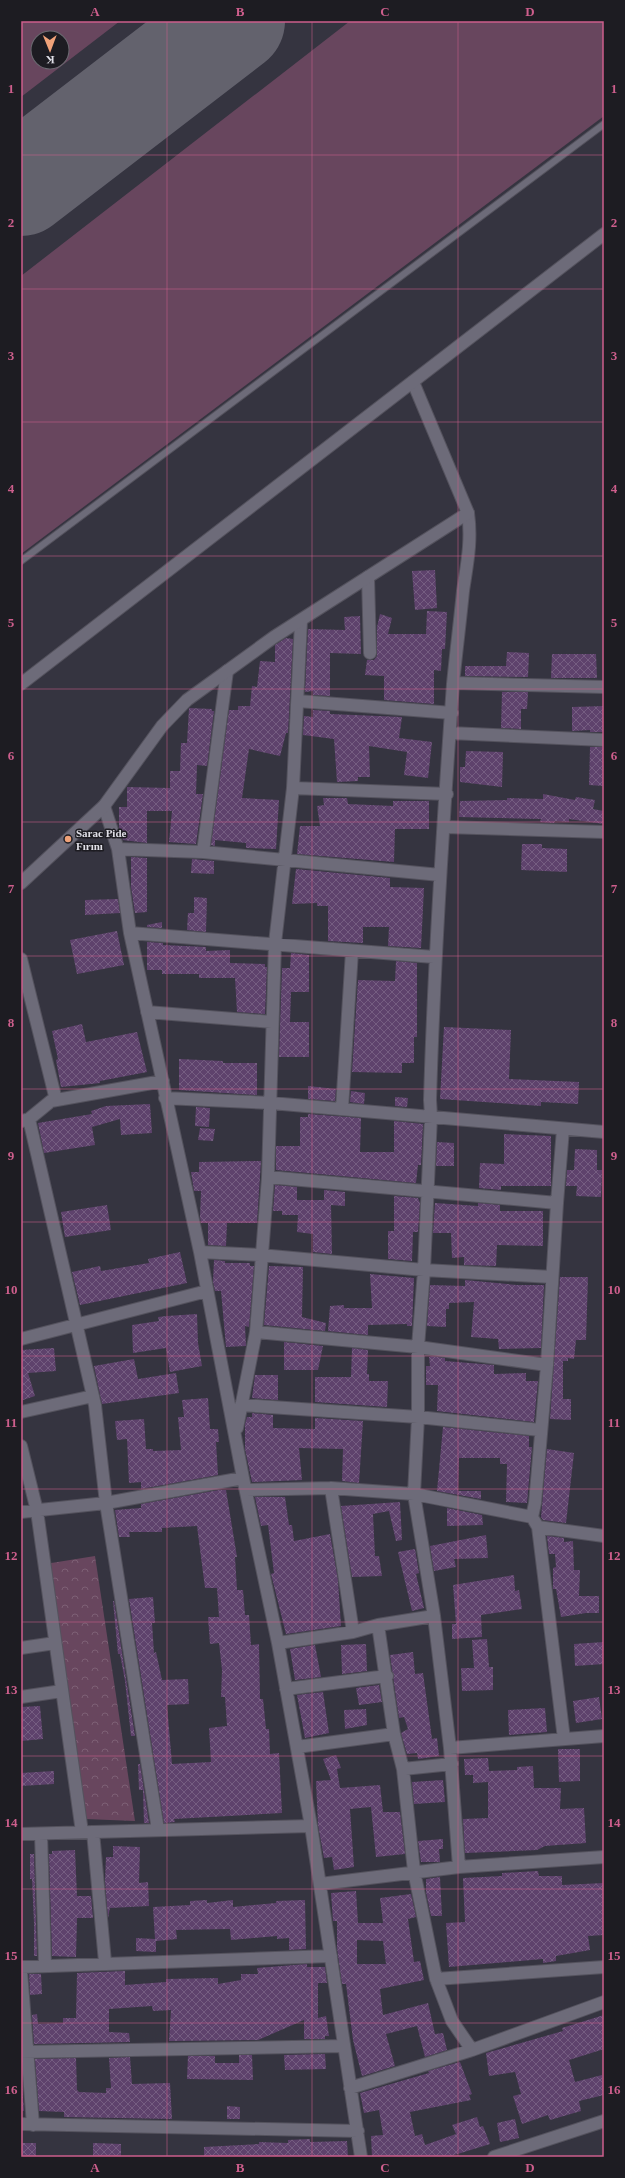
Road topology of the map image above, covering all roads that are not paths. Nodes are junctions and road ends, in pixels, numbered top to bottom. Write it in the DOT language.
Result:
graph roads {
  1 [pos="604,124"];
  2 [pos="604,234"];
  3 [pos="413,382"];
  4 [pos="468,513"];
  5 [pos="21,561"];
  6 [pos="368,576"];
  7 [pos="302,621"];
  8 [pos="370,653"];
  9 [pos="227,671"];
  10 [pos="454,683"];
  11 [pos="21,684"];
  12 [pos="604,687"];
  13 [pos="298,702"];
  14 [pos="452,713"];
  15 [pos="450,733"];
  16 [pos="604,740"];
  17 [pos="293,788"];
  18 [pos="447,794"];
  19 [pos="104,806"];
  20 [pos="444,827"];
  21 [pos="604,832"];
  22 [pos="118,849"];
  23 [pos="203,852"];
  24 [pos="283,860"];
  25 [pos="440,875"];
  26 [pos="21,883"];
  27 [pos="130,933"];
  28 [pos="275,943"];
  29 [pos="352,951"];
  30 [pos="434,957"];
  31 [pos="21,959"];
  32 [pos="148,1012"];
  33 [pos="272,1022"];
  34 [pos="163,1081"];
  35 [pos="165,1098"];
  36 [pos="56,1100"];
  37 [pos="271,1103"];
  38 [pos="342,1109"];
  39 [pos="431,1116"];
  40 [pos="25,1120"];
  41 [pos="563,1129"];
  42 [pos="604,1132"];
  43 [pos="268,1177"];
  44 [pos="427,1192"];
  45 [pos="556,1204"];
  46 [pos="200,1252"];
  47 [pos="260,1255"];
  48 [pos="424,1270"];
  49 [pos="552,1277"];
  50 [pos="207,1291"];
  51 [pos="75,1326"];
  52 [pos="256,1332"];
  53 [pos="21,1339"];
  54 [pos="418,1347"];
  55 [pos="547,1365"];
  56 [pos="93,1396"];
  57 [pos="241,1405"];
  58 [pos="21,1412"];
  59 [pos="418,1417"];
  60 [pos="540,1430"];
  61 [pos="236,1435"];
  62 [pos="21,1446"];
  63 [pos="243,1478"];
  64 [pos="331,1488"];
  65 [pos="246,1490"];
  66 [pos="414,1494"];
  67 [pos="106,1504"];
  68 [pos="37,1511"];
  69 [pos="21,1512"];
  70 [pos="535,1522"];
  71 [pos="604,1536"];
  72 [pos="434,1616"];
  73 [pos="378,1625"];
  74 [pos="353,1632"];
  75 [pos="278,1643"];
  76 [pos="55,1644"];
  77 [pos="21,1648"];
  78 [pos="387,1676"];
  79 [pos="286,1690"];
  80 [pos="62,1691"];
  81 [pos="21,1697"];
  82 [pos="394,1734"];
  83 [pos="604,1736"];
  84 [pos="564,1739"];
  85 [pos="297,1747"];
  86 [pos="450,1748"];
  87 [pos="452,1764"];
  88 [pos="403,1769"];
  89 [pos="311,1826"];
  90 [pos="158,1830"];
  91 [pos="88,1832"];
  92 [pos="21,1834"];
  93 [pos="41,1834"];
  94 [pos="604,1857"];
  95 [pos="459,1867"];
  96 [pos="414,1871"];
  97 [pos="320,1884"];
  98 [pos="331,1956"];
  99 [pos="105,1962"];
  100 [pos="45,1966"];
  101 [pos="21,1967"];
  102 [pos="604,1967"];
  103 [pos="21,1971"];
  104 [pos="436,1979"];
  105 [pos="604,2002"];
  106 [pos="344,2046"];
  107 [pos="472,2050"];
  108 [pos="25,2052"];
  109 [pos="350,2088"];
  110 [pos="604,2121"];
  111 [pos="21,2124"];
  112 [pos="33,2125"];
  113 [pos="358,2131"];
  114 [pos="361,2157"];
  115 [pos="494,2157"];
  1 -- 5 [label="lane"];
  2 -- 3 [label="street"];
  3 -- 4 [label="street"];
  3 -- 11 [label="street"];
  4 -- 6 [label="street"];
  4 -- 10 [label="street"];
  6 -- 7 [label="street"];
  6 -- 8 [label="street"];
  7 -- 9 [label="street"];
  7 -- 13 [label="street"];
  9 -- 19 [label="street"];
  9 -- 23 [label="street"];
  10 -- 12 [label="street"];
  10 -- 14 [label="street"];
  13 -- 14 [label="street"];
  13 -- 17 [label="street"];
  14 -- 15 [label="street"];
  15 -- 16 [label="street"];
  15 -- 18 [label="street"];
  17 -- 18 [label="street"];
  17 -- 24 [label="street"];
  18 -- 20 [label="street"];
  19 -- 22 [label="street"];
  19 -- 26 [label="street"];
  20 -- 21 [label="street"];
  20 -- 25 [label="street"];
  22 -- 23 [label="street"];
  22 -- 27 [label="street"];
  23 -- 24 [label="street"];
  24 -- 25 [label="street"];
  24 -- 28 [label="street"];
  25 -- 30 [label="street"];
  27 -- 28 [label="street"];
  27 -- 32 [label="street"];
  28 -- 29 [label="street"];
  28 -- 33 [label="street"];
  29 -- 30 [label="street"];
  29 -- 38 [label="street"];
  30 -- 39 [label="street"];
  31 -- 36 [label="street"];
  32 -- 33 [label="street"];
  32 -- 34 [label="street"];
  33 -- 37 [label="street"];
  34 -- 35 [label="street"];
  34 -- 36 [label="street"];
  35 -- 37 [label="street"];
  35 -- 46 [label="street"];
  36 -- 40 [label="street"];
  37 -- 38 [label="street"];
  37 -- 43 [label="street"];
  38 -- 39 [label="street"];
  39 -- 41 [label="street"];
  39 -- 44 [label="street"];
  40 -- 51 [label="street"];
  41 -- 42 [label="street"];
  41 -- 45 [label="street"];
  43 -- 44 [label="street"];
  43 -- 47 [label="street"];
  44 -- 45 [label="street"];
  44 -- 48 [label="street"];
  45 -- 49 [label="street"];
  46 -- 47 [label="street"];
  46 -- 50 [label="street"];
  47 -- 48 [label="street"];
  47 -- 52 [label="street"];
  48 -- 49 [label="street"];
  48 -- 54 [label="street"];
  49 -- 55 [label="street"];
  50 -- 51 [label="street"];
  50 -- 61 [label="street"];
  51 -- 53 [label="street"];
  51 -- 56 [label="street"];
  52 -- 54 [label="street"];
  52 -- 57 [label="street"];
  54 -- 55 [label="street"];
  54 -- 59 [label="street"];
  55 -- 60 [label="street"];
  56 -- 58 [label="street"];
  56 -- 67 [label="street"];
  57 -- 59 [label="street"];
  57 -- 61 [label="street"];
  59 -- 60 [label="street"];
  59 -- 66 [label="street"];
  60 -- 70 [label="street"];
  61 -- 63 [label="street"];
  62 -- 68 [label="street"];
  63 -- 65 [label="street"];
  63 -- 67 [label="street"];
  64 -- 65 [label="street"];
  64 -- 66 [label="street"];
  64 -- 74 [label="street"];
  65 -- 75 [label="street"];
  66 -- 70 [label="street"];
  66 -- 72 [label="street"];
  67 -- 68 [label="street"];
  67 -- 90 [label="street"];
  68 -- 69 [label="street"];
  68 -- 76 [label="street"];
  70 -- 71 [label="street"];
  70 -- 84 [label="street"];
  72 -- 73 [label="street"];
  72 -- 86 [label="street"];
  73 -- 74 [label="street"];
  73 -- 78 [label="street"];
  74 -- 75 [label="street"];
  75 -- 79 [label="street"];
  76 -- 77 [label="street"];
  76 -- 80 [label="street"];
  78 -- 79 [label="street"];
  78 -- 82 [label="street"];
  79 -- 85 [label="street"];
  80 -- 81 [label="street"];
  80 -- 91 [label="street"];
  82 -- 85 [label="street"];
  82 -- 88 [label="street"];
  83 -- 84 [label="street"];
  84 -- 86 [label="street"];
  85 -- 89 [label="street"];
  86 -- 87 [label="street"];
  87 -- 88 [label="street"];
  87 -- 95 [label="street"];
  88 -- 96 [label="street"];
  89 -- 90 [label="street"];
  89 -- 97 [label="street"];
  90 -- 91 [label="street"];
  91 -- 93 [label="street"];
  91 -- 99 [label="street"];
  92 -- 93 [label="street"];
  93 -- 100 [label="street"];
  94 -- 95 [label="street"];
  95 -- 96 [label="street"];
  96 -- 97 [label="street"];
  96 -- 104 [label="street"];
  97 -- 98 [label="street"];
  98 -- 99 [label="street"];
  98 -- 106 [label="street"];
  99 -- 100 [label="street"];
  100 -- 101 [label="street"];
  102 -- 104 [label="street"];
  103 -- 108 [label="street"];
  104 -- 107 [label="street"];
  105 -- 107 [label="street"];
  106 -- 108 [label="street"];
  106 -- 109 [label="street"];
  107 -- 109 [label="street"];
  108 -- 112 [label="street"];
  109 -- 113 [label="street"];
  110 -- 115 [label="street"];
  111 -- 112 [label="street"];
  112 -- 113 [label="street"];
  113 -- 114 [label="street"];
}
